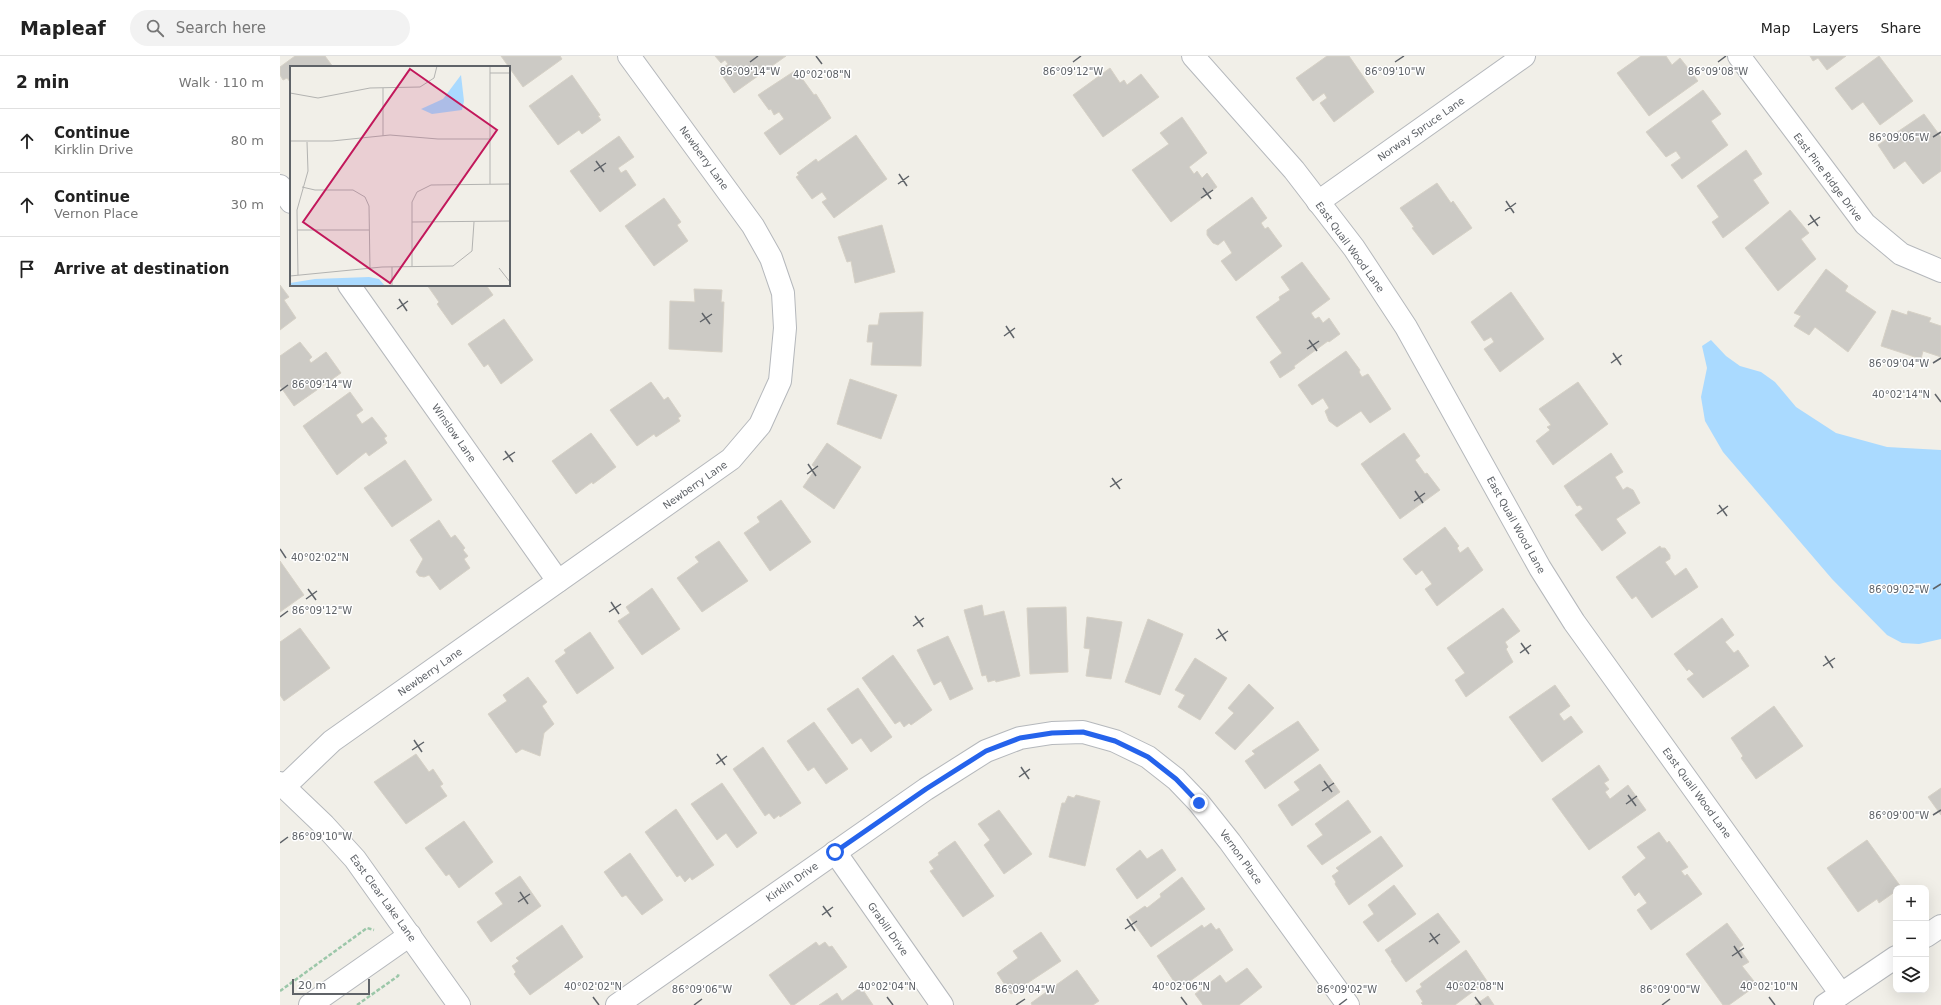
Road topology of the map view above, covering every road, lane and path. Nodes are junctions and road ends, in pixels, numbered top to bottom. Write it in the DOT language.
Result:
graph roads {
  1 [pos="629,56"];
  2 [pos="1193,56"];
  3 [pos="1524,56"];
  4 [pos="1739,56"];
  5 [pos="280,186"];
  6 [pos="290,201"];
  7 [pos="1318,202"];
  8 [pos="1941,271"];
  9 [pos="350,286"];
  10 [pos="558,581"];
  11 [pos="1106,739"];
  12 [pos="282,785"];
  13 [pos="835,852"];
  14 [pos="1941,926"];
  15 [pos="367,928"];
  16 [pos="1929,934"];
  17 [pos="410,935"];
  18 [pos="1893,959"];
  19 [pos="280,991"];
  20 [pos="1833,1000"];
  21 [pos="310,1005"];
  22 [pos="459,1005"];
  23 [pos="617,1005"];
  24 [pos="942,1005"];
  25 [pos="1348,1005"];
  1 -- 10 [label="street, Newberry Lane"];
  2 -- 7 [label="street, East Quail Wood Lane"];
  3 -- 7 [label="street, Norway Spruce Lane"];
  4 -- 8 [label="street, East Pine Ridge Drive"];
  5 -- 6 [label="street"];
  7 -- 20 [label="street, East Quail Wood Lane"];
  9 -- 10 [label="street, Winslow Lane"];
  10 -- 12 [label="street, Newberry Lane"];
  11 -- 13 [label="street, Kirklin Drive"];
  11 -- 25 [label="street, Vernon Place"];
  12 -- 17 [label="street, East Clear Lake Lane"];
  13 -- 23 [label="street, Kirklin Drive"];
  13 -- 24 [label="street, Grabill Drive"];
  14 -- 16 [label="street"];
  15 -- 19 [label="path"];
  17 -- 21 [label="street"];
  17 -- 22 [label="street, East Clear Lake Lane"];
  18 -- 20 [label="street"];
}
